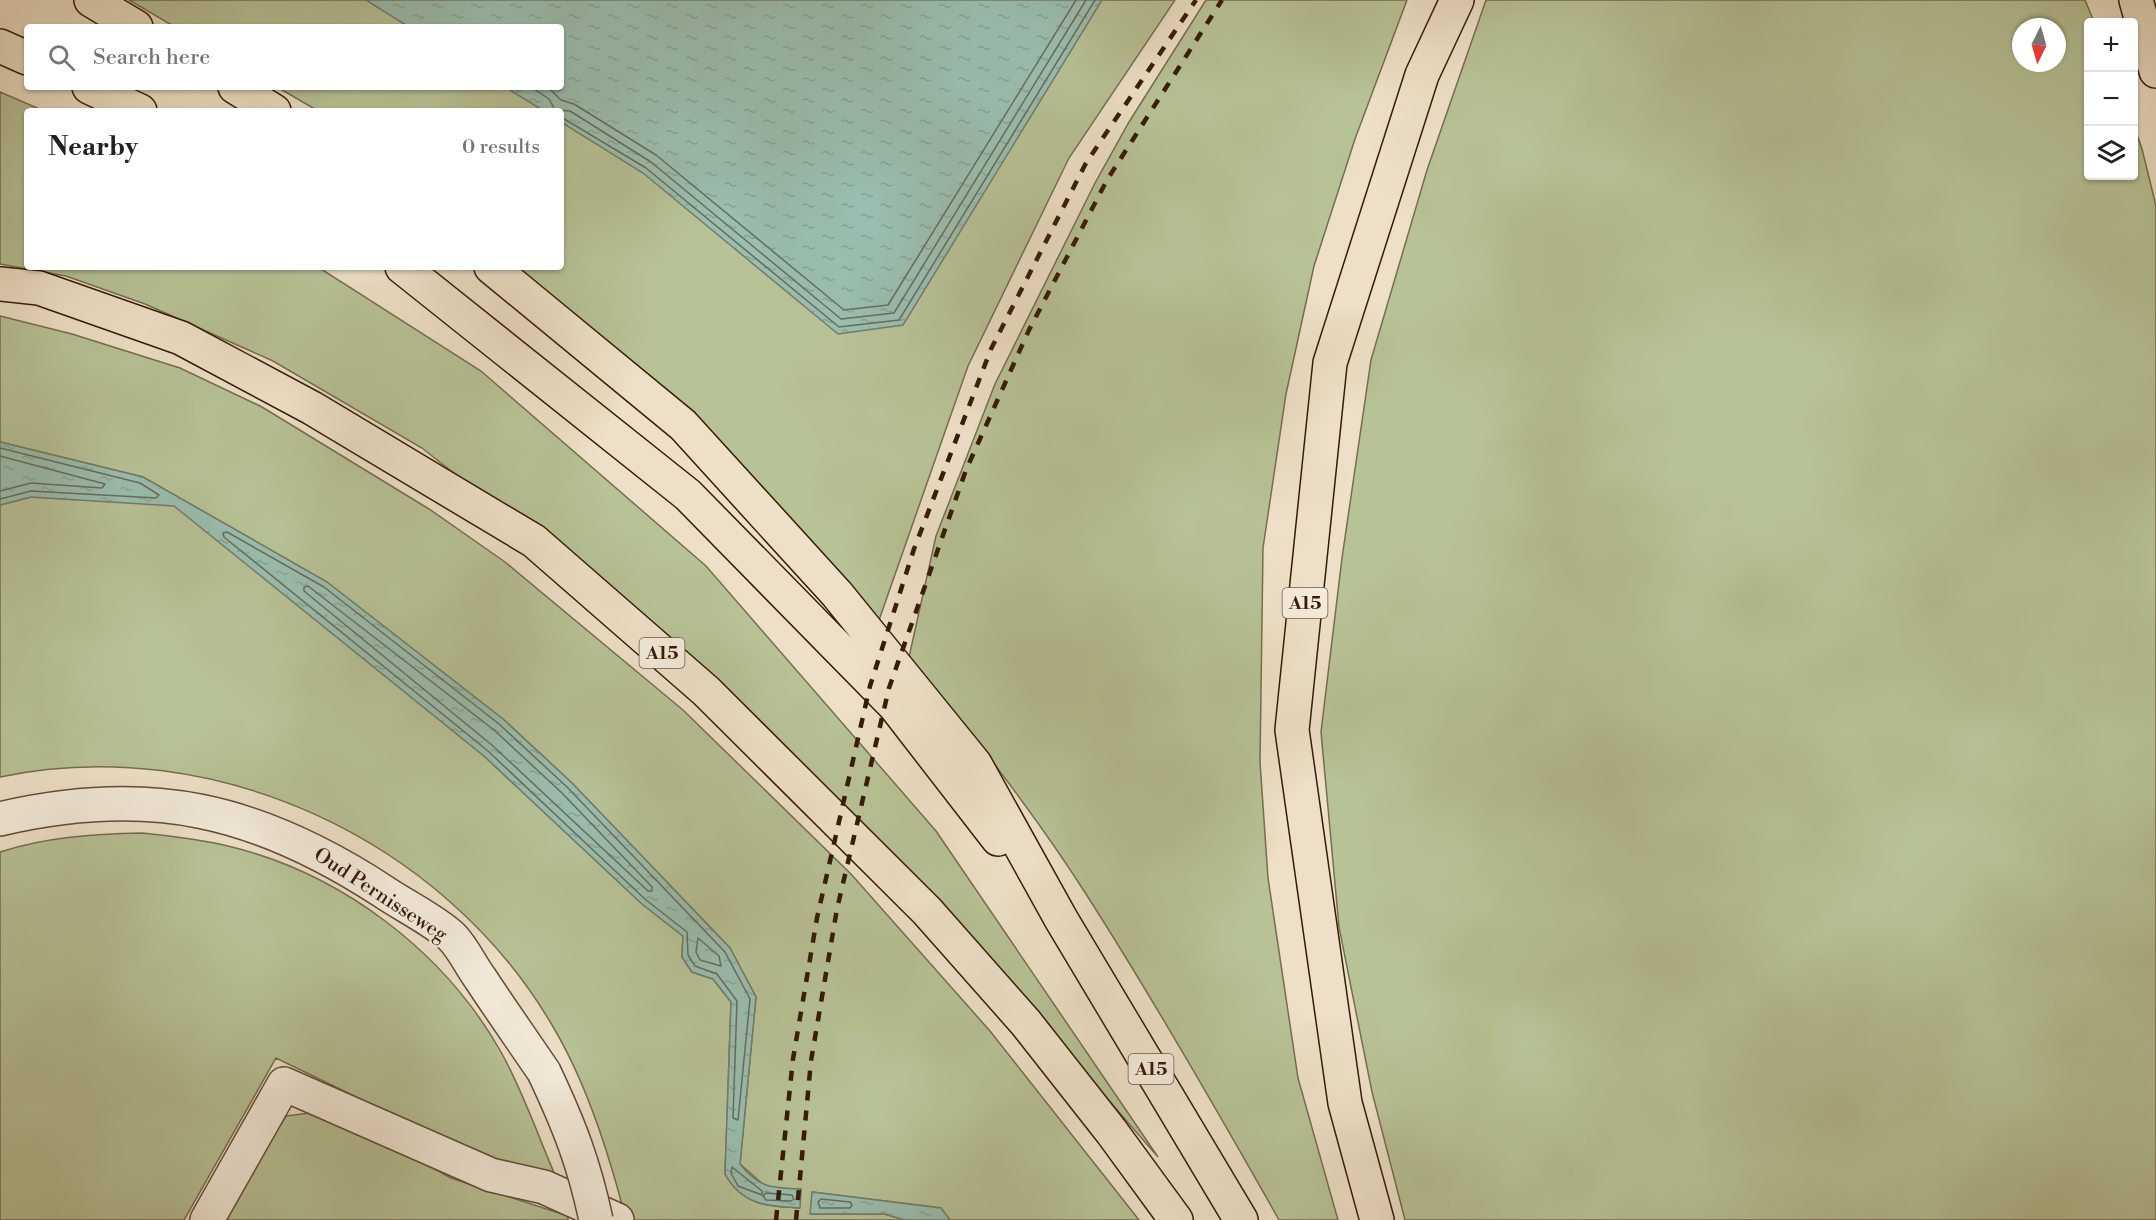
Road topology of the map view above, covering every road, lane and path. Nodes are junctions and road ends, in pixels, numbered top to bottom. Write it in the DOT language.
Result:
graph roads {
  1 [pos="91,0"];
  2 [pos="1457,0"];
  3 [pos="2136,0"];
  4 [pos="131,24"];
  5 [pos="0,46"];
  6 [pos="24,57"];
  7 [pos="2156,71"];
  8 [pos="94,90"];
  9 [pos="240,90"];
  10 [pos="134,108"];
  11 [pos="269,108"];
  12 [pos="406,270"];
  13 [pos="495,270"];
  14 [pos="0,284"];
  15 [pos="0,819"];
  16 [pos="1061,919"];
  17 [pos="207,1220"];
  18 [pos="596,1220"];
  19 [pos="617,1220"];
  20 [pos="1176,1220"];
  21 [pos="1241,1220"];
  22 [pos="1377,1220"];
  1 -- 4 [label="highway"];
  2 -- 22 [label="highway, A15"];
  3 -- 7 [label="highway"];
  5 -- 6 [label="highway"];
  8 -- 10 [label="highway"];
  9 -- 11 [label="highway"];
  12 -- 16 [label="highway, A15"];
  13 -- 16 [label="highway, A15"];
  14 -- 20 [label="highway, A15"];
  15 -- 18 [label="street, Oud Pernisseweg, bridge"];
  16 -- 21 [label="highway, A15"];
  17 -- 19 [label="street"];
}
